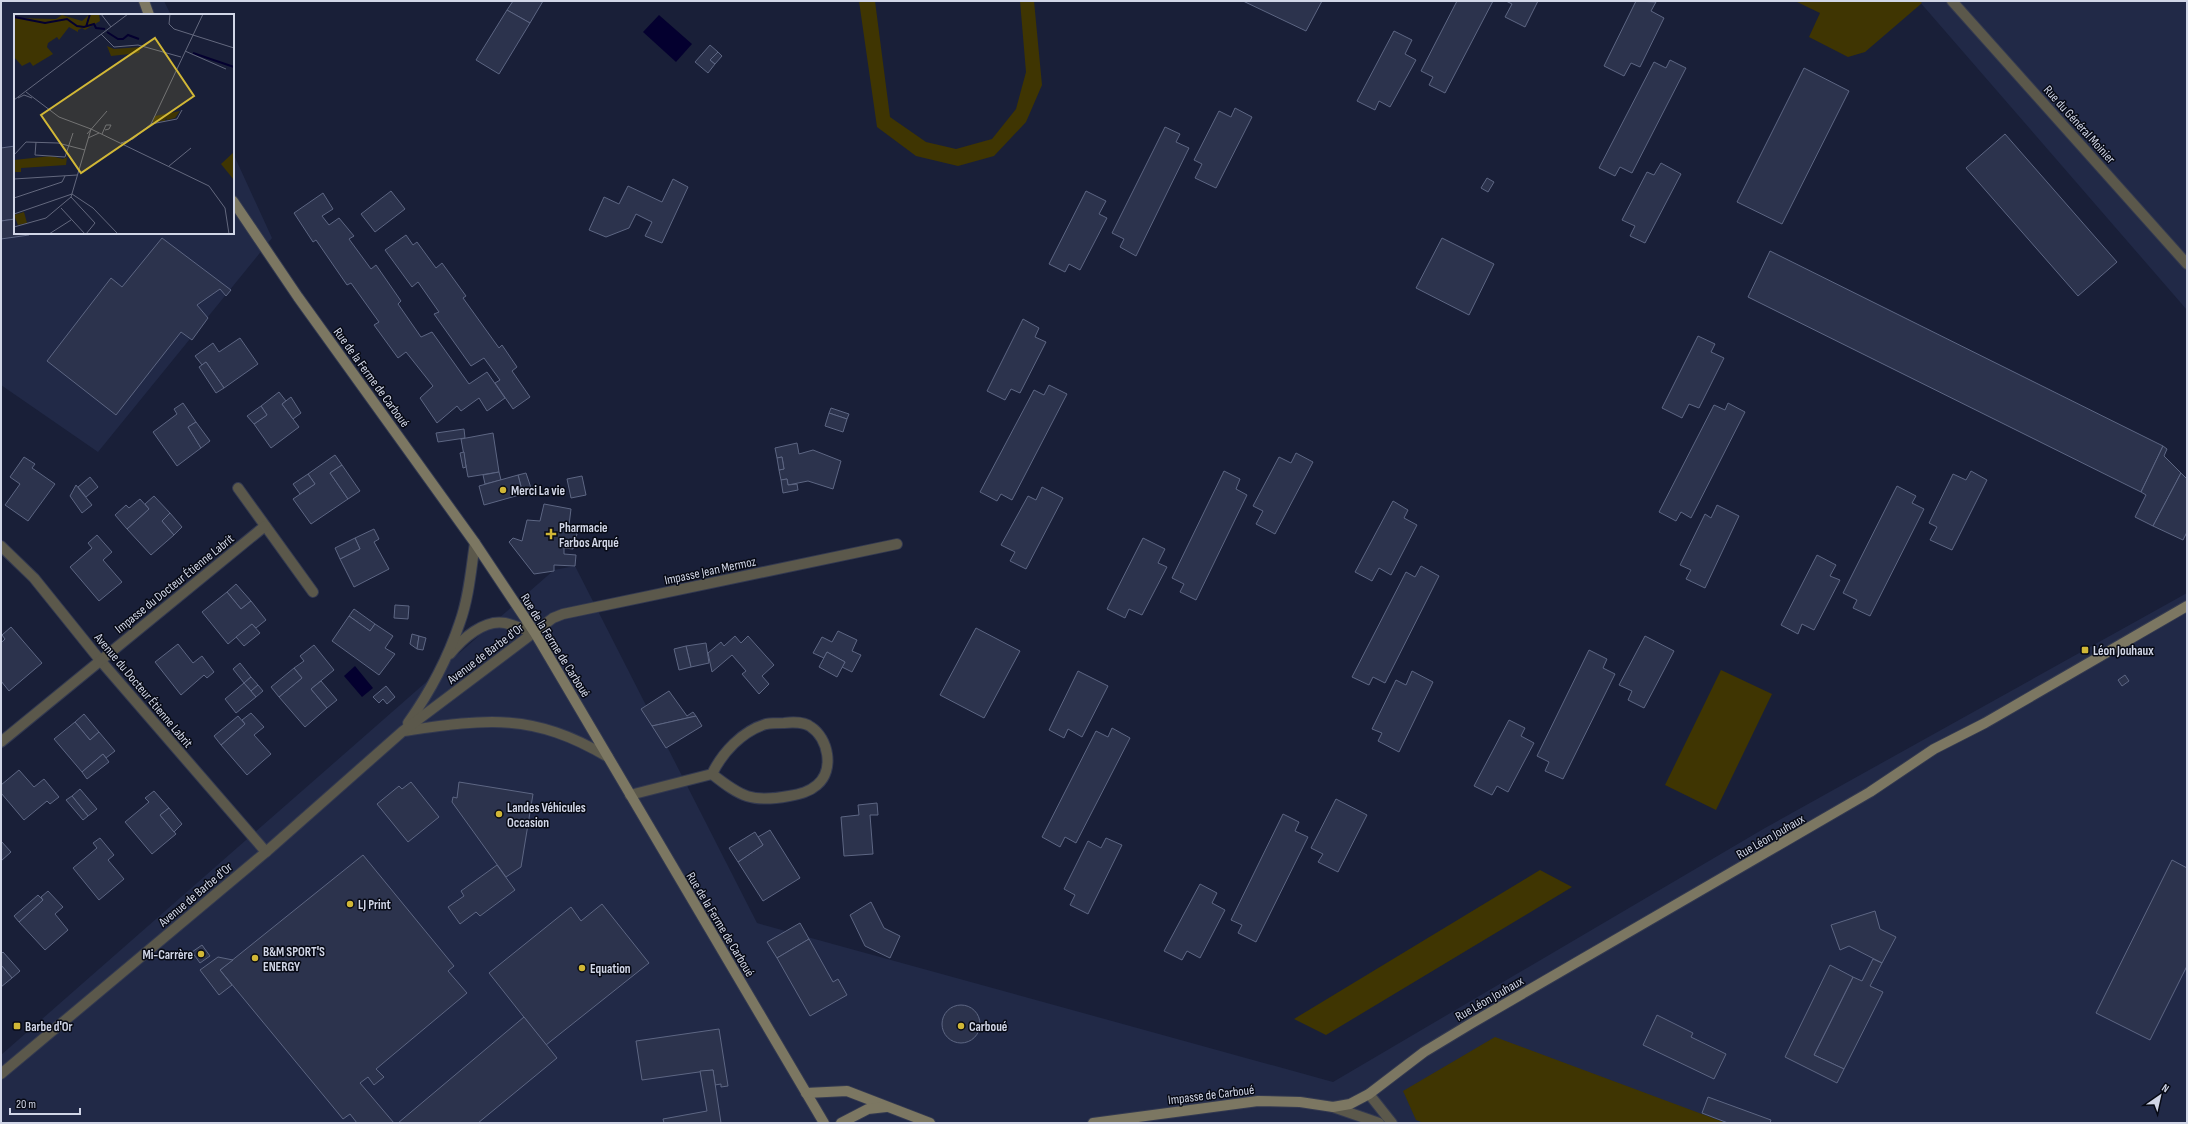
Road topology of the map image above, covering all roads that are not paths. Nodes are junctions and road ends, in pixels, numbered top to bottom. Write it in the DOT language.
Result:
graph roads {
  1 [pos="144,1"];
  2 [pos="1952,1"];
  3 [pos="149,14"];
  4 [pos="234,202"];
  5 [pos="2187,264"];
  6 [pos="238,488"];
  7 [pos="265,526"];
  8 [pos="475,543"];
  9 [pos="897,544"];
  10 [pos="1,546"];
  11 [pos="313,592"];
  12 [pos="2187,606"];
  13 [pos="535,633"];
  14 [pos="100,660"];
  15 [pos="442,664"];
  16 [pos="402,731"];
  17 [pos="1,742"];
  18 [pos="608,757"];
  19 [pos="712,774"];
  20 [pos="630,795"];
  21 [pos="266,852"];
  22 [pos="1,1074"];
  23 [pos="806,1093"];
  24 [pos="1369,1094"];
  25 [pos="886,1106"];
  26 [pos="1333,1107"];
  27 [pos="824,1123"];
  28 [pos="841,1123"];
  29 [pos="930,1123"];
  30 [pos="1093,1123"];
  31 [pos="1379,1123"];
  32 [pos="1392,1123"];
  1 -- 3 [label="street"];
  2 -- 5 [label="street, Rue du Général Moinier"];
  4 -- 8 [label="street, Rue de la Ferme de Carboué"];
  6 -- 7 [label="street"];
  7 -- 11 [label="street"];
  7 -- 14 [label="street, Impasse du Docteur Étienne Labrit"];
  8 -- 13 [label="street, Rue de la Ferme de Carboué"];
  8 -- 15 [label="street, Avenue de Barbe d'Or"];
  9 -- 13 [label="street, Impasse Jean Mermoz"];
  10 -- 14 [label="street, Avenue du Docteur Étienne Labrit"];
  12 -- 24 [label="street, Rue Léon Jouhaux"];
  13 -- 15 [label="street, Avenue de Barbe d'Or"];
  13 -- 16 [label="street, Avenue de Barbe d'Or"];
  13 -- 18 [label="street, Rue de la Ferme de Carboué"];
  14 -- 17 [label="street, Impasse du Docteur Étienne Labrit"];
  14 -- 21 [label="street, Avenue du Docteur Étienne Labrit"];
  15 -- 16 [label="street, Avenue de Barbe d'Or"];
  16 -- 18 [label="street"];
  16 -- 21 [label="street, Avenue de Barbe d'Or"];
  18 -- 20 [label="street, Rue de la Ferme de Carboué"];
  19 -- 19 [label="street"];
  19 -- 20 [label="street"];
  20 -- 23 [label="street, Rue de la Ferme de Carboué"];
  21 -- 22 [label="street, Avenue de Barbe d'Or"];
  23 -- 25 [label="street"];
  23 -- 27 [label="street, Rue de la Ferme de Carboué"];
  24 -- 26 [label="street, Impasse de Carboué"];
  24 -- 32 [label="street"];
  25 -- 28 [label="street"];
  25 -- 29 [label="street"];
  26 -- 30 [label="street, Impasse de Carboué"];
  26 -- 31 [label="street, Impasse de Carboué"];
}
